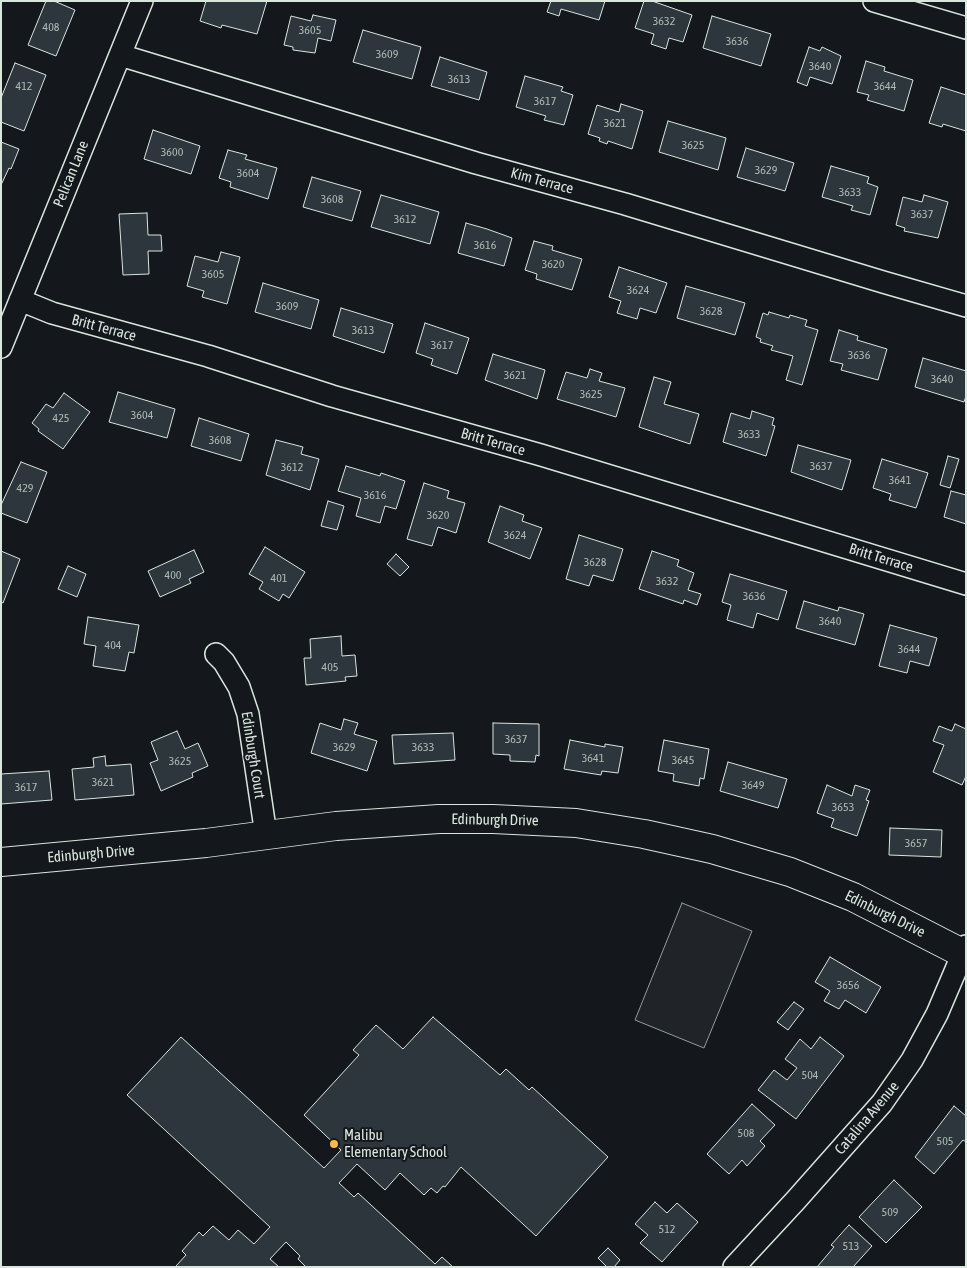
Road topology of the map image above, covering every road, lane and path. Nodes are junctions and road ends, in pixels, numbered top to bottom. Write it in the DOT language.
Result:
graph roads {
  1 [pos="142,1"];
  2 [pos="874,1"];
  3 [pos="966,28"];
  4 [pos="120,55"];
  5 [pos="20,300"];
  6 [pos="966,306"];
  7 [pos="1,346"];
  8 [pos="966,584"];
  9 [pos="216,654"];
  10 [pos="266,835"];
  11 [pos="1,862"];
  12 [pos="965,951"];
  13 [pos="734,1267"];
  1 -- 4 [label="street, Pelican Lane"];
  2 -- 3 [label="street"];
  4 -- 5 [label="street, Pelican Lane"];
  4 -- 6 [label="street, Kim Terrace"];
  5 -- 7 [label="street, Pelican Lane"];
  5 -- 8 [label="street, Britt Terrace"];
  9 -- 10 [label="street, Edinburgh Court"];
  10 -- 11 [label="street, Edinburgh Drive"];
  10 -- 12 [label="street, Edinburgh Drive"];
  12 -- 13 [label="street, Catalina Avenue"];
}
